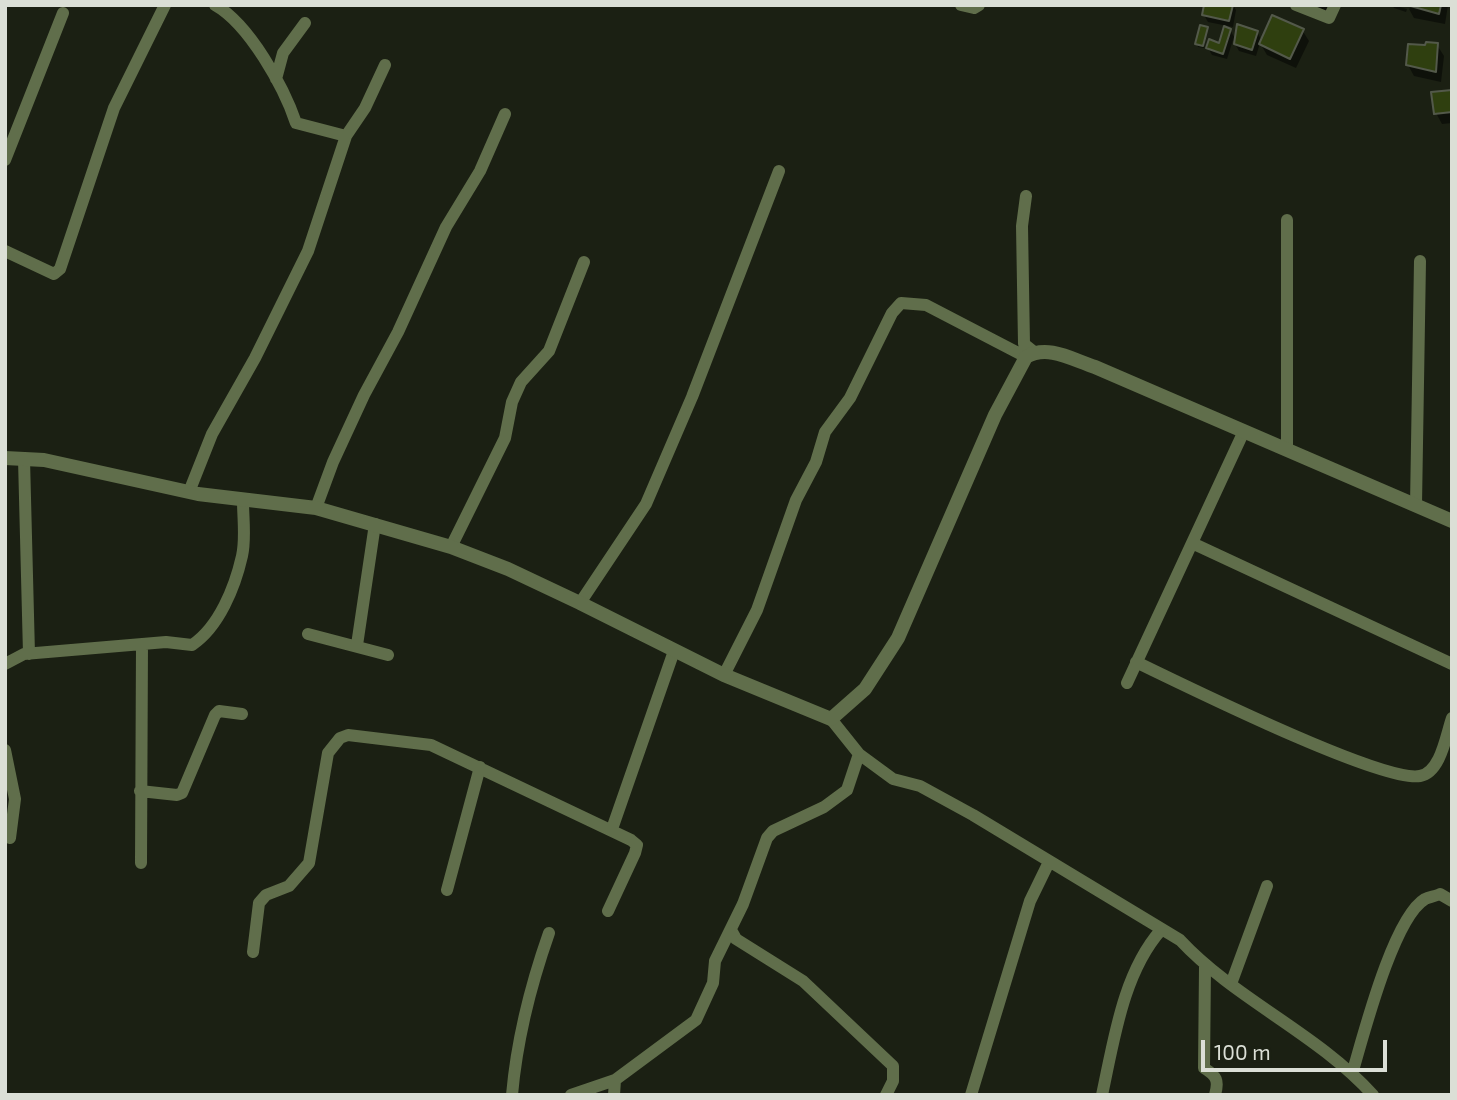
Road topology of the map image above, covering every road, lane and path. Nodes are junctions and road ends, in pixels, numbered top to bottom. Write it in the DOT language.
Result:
graph roads {
  1 [pos="165,5"];
  2 [pos="215,5"];
  3 [pos="961,5"];
  4 [pos="979,5"];
  5 [pos="1296,5"];
  6 [pos="1335,5"];
  7 [pos="62,13"];
  8 [pos="305,23"];
  9 [pos="385,65"];
  10 [pos="276,79"];
  11 [pos="505,114"];
  12 [pos="346,136"];
  13 [pos="5,160"];
  14 [pos="779,171"];
  15 [pos="1026,196"];
  16 [pos="1287,220"];
  17 [pos="5,251"];
  18 [pos="1420,261"];
  19 [pos="584,262"];
  20 [pos="1030,354"];
  21 [pos="1244,430"];
  22 [pos="1287,449"];
  23 [pos="5,458"];
  24 [pos="24,458"];
  25 [pos="189,492"];
  26 [pos="243,501"];
  27 [pos="1416,505"];
  28 [pos="316,508"];
  29 [pos="1452,521"];
  30 [pos="375,524"];
  31 [pos="1192,543"];
  32 [pos="451,547"];
  33 [pos="580,603"];
  34 [pos="308,635"];
  35 [pos="142,644"];
  36 [pos="357,645"];
  37 [pos="674,650"];
  38 [pos="29,654"];
  39 [pos="388,655"];
  40 [pos="1136,662"];
  41 [pos="5,664"];
  42 [pos="1452,664"];
  43 [pos="724,676"];
  44 [pos="1127,683"];
  45 [pos="242,714"];
  46 [pos="1452,718"];
  47 [pos="831,719"];
  48 [pos="5,750"];
  49 [pos="859,754"];
  50 [pos="480,767"];
  51 [pos="140,791"];
  52 [pos="612,829"];
  53 [pos="10,838"];
  54 [pos="1049,862"];
  55 [pos="141,863"];
  56 [pos="1267,886"];
  57 [pos="447,890"];
  58 [pos="1452,901"];
  59 [pos="608,911"];
  60 [pos="731,930"];
  61 [pos="1161,930"];
  62 [pos="549,933"];
  63 [pos="253,952"];
  64 [pos="1205,967"];
  65 [pos="1231,984"];
  66 [pos="1352,1074"];
  67 [pos="615,1080"];
  68 [pos="513,1095"];
  69 [pos="571,1095"];
  70 [pos="614,1095"];
  71 [pos="886,1095"];
  72 [pos="971,1095"];
  73 [pos="1102,1095"];
  74 [pos="1215,1095"];
  75 [pos="1373,1095"];
  1 -- 17 [label="street"];
  2 -- 10 [label="street"];
  3 -- 4 [label="street"];
  5 -- 6 [label="street"];
  7 -- 13 [label="street"];
  8 -- 10 [label="street"];
  9 -- 12 [label="street"];
  10 -- 12 [label="street"];
  11 -- 28 [label="street"];
  12 -- 25 [label="street"];
  14 -- 33 [label="street"];
  15 -- 20 [label="street"];
  16 -- 22 [label="street"];
  18 -- 27 [label="street"];
  19 -- 32 [label="street"];
  20 -- 21 [label="street"];
  20 -- 43 [label="street"];
  20 -- 47 [label="street"];
  21 -- 22 [label="street"];
  21 -- 31 [label="street"];
  22 -- 27 [label="street"];
  23 -- 24 [label="street"];
  24 -- 25 [label="street"];
  24 -- 38 [label="street"];
  25 -- 26 [label="street"];
  26 -- 28 [label="street"];
  26 -- 35 [label="street"];
  27 -- 29 [label="street"];
  28 -- 30 [label="street"];
  30 -- 32 [label="street"];
  30 -- 36 [label="street"];
  31 -- 40 [label="street"];
  31 -- 42 [label="street"];
  32 -- 33 [label="street"];
  33 -- 37 [label="street"];
  34 -- 36 [label="street"];
  35 -- 38 [label="street"];
  35 -- 51 [label="street"];
  36 -- 39 [label="street"];
  37 -- 43 [label="street"];
  37 -- 52 [label="street"];
  38 -- 41 [label="street"];
  40 -- 44 [label="street"];
  40 -- 46 [label="street"];
  43 -- 47 [label="street"];
  45 -- 51 [label="street"];
  47 -- 49 [label="street"];
  48 -- 53 [label="street"];
  49 -- 54 [label="street"];
  49 -- 60 [label="street"];
  50 -- 52 [label="street"];
  50 -- 57 [label="street"];
  50 -- 63 [label="street"];
  51 -- 55 [label="street"];
  52 -- 59 [label="street"];
  54 -- 61 [label="street"];
  54 -- 72 [label="street"];
  56 -- 65 [label="street"];
  58 -- 66 [label="street"];
  60 -- 67 [label="street"];
  60 -- 71 [label="street"];
  61 -- 64 [label="street"];
  61 -- 73 [label="street"];
  62 -- 68 [label="street"];
  64 -- 65 [label="street"];
  64 -- 74 [label="street"];
  65 -- 66 [label="street"];
  66 -- 75 [label="street"];
  67 -- 69 [label="street"];
  67 -- 70 [label="street"];
}
